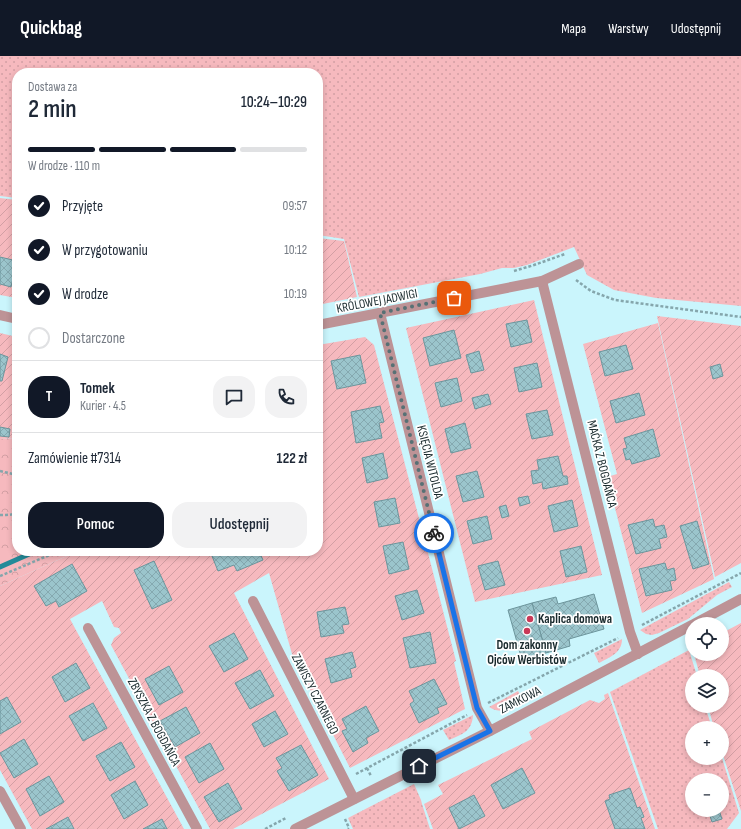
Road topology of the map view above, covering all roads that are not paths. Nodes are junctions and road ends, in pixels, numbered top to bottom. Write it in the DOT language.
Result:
graph roads {
  1 [pos="579,264"];
  2 [pos="542,281"];
  3 [pos="380,313"];
  4 [pos="0,315"];
  5 [pos="12,317"];
  6 [pos="323,324"];
  7 [pos="741,599"];
  8 [pos="253,601"];
  9 [pos="708,617"];
  10 [pos="88,628"];
  11 [pos="685,629"];
  12 [pos="638,654"];
  13 [pos="490,731"];
  14 [pos="0,791"];
  15 [pos="354,799"];
  16 [pos="21,829"];
  17 [pos="197,829"];
  18 [pos="295,829"];
  1 -- 2 [label="street, KRÓLOWEJ JADWIGI"];
  2 -- 3 [label="street, KRÓLOWEJ JADWIGI"];
  2 -- 12 [label="street, MAĆKA Z BOGDAŃCA"];
  3 -- 6 [label="street, KRÓLOWEJ JADWIGI"];
  3 -- 13 [label="street, KSIĘCIA WITOLDA"];
  4 -- 5 [label="street"];
  7 -- 9 [label="street, ZAMKOWA"];
  8 -- 15 [label="street, ZAWISZY CZARNEGO"];
  10 -- 17 [label="street, ZBYSZKA Z BOGDAŃCA"];
  11 -- 12 [label="street, ZAMKOWA"];
  12 -- 13 [label="street, ZAMKOWA"];
  13 -- 15 [label="street, ZAMKOWA"];
  14 -- 16 [label="street"];
  15 -- 18 [label="street, ZAMKOWA"];
}
